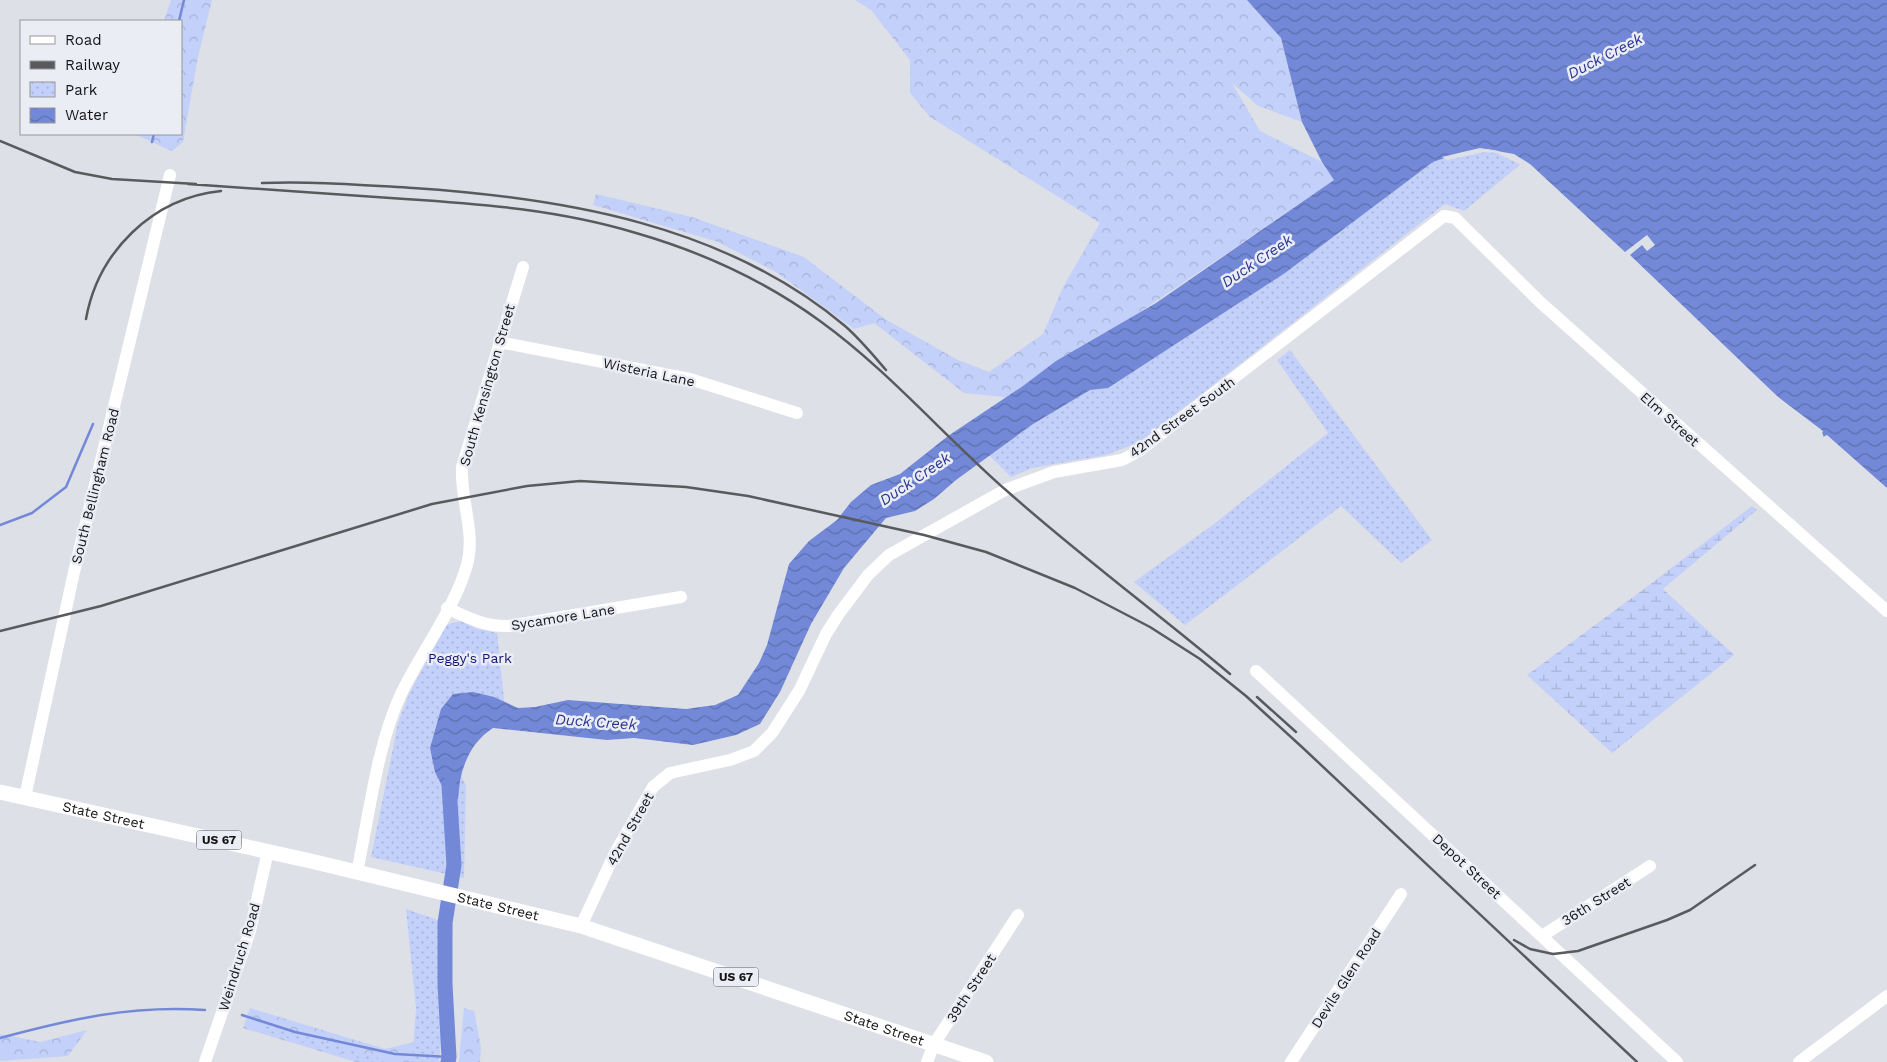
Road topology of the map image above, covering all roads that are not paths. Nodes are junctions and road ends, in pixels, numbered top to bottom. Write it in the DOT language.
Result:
graph roads {
  1 [pos="170,175"];
  2 [pos="1459,221"];
  3 [pos="522,267"];
  4 [pos="499,342"];
  5 [pos="797,413"];
  6 [pos="681,597"];
  7 [pos="448,608"];
  8 [pos="1887,611"];
  9 [pos="838,615"];
  10 [pos="1256,671"];
  11 [pos="0,792"];
  12 [pos="24,797"];
  13 [pos="268,851"];
  14 [pos="1650,866"];
  15 [pos="357,872"];
  16 [pos="1401,894"];
  17 [pos="1018,915"];
  18 [pos="581,926"];
  19 [pos="1542,936"];
  20 [pos="1887,996"];
  21 [pos="934,1044"];
  22 [pos="206,1062"];
  23 [pos="926,1062"];
  24 [pos="986,1062"];
  25 [pos="1291,1062"];
  26 [pos="1676,1062"];
  27 [pos="1799,1062"];
  1 -- 12 [label="street, South Bellingham Road"];
  2 -- 8 [label="street, Elm Street"];
  2 -- 9 [label="street, 42nd Street South"];
  3 -- 4 [label="street, South Kensington Street"];
  4 -- 5 [label="street, Wisteria Lane"];
  4 -- 7 [label="street, South Kensington Street"];
  6 -- 7 [label="street, Sycamore Lane"];
  7 -- 15 [label="street, South Kensington Street"];
  9 -- 18 [label="street, 42nd Street"];
  10 -- 19 [label="street, Depot Street"];
  11 -- 12 [label="main road, State Street / US 67"];
  12 -- 13 [label="main road, State Street / US 67"];
  13 -- 15 [label="main road, State Street / US 67"];
  13 -- 22 [label="street, Weindruch Road"];
  14 -- 19 [label="street, 36th Street"];
  15 -- 18 [label="main road, State Street / US 67"];
  16 -- 25 [label="street, Devils Glen Road"];
  17 -- 21 [label="street, 39th Street"];
  18 -- 21 [label="main road, State Street / US 67"];
  19 -- 26 [label="street, Depot Street"];
  20 -- 27 [label="street"];
  21 -- 23 [label="street, 39th Street"];
  21 -- 24 [label="main road, State Street / US 67"];
}
